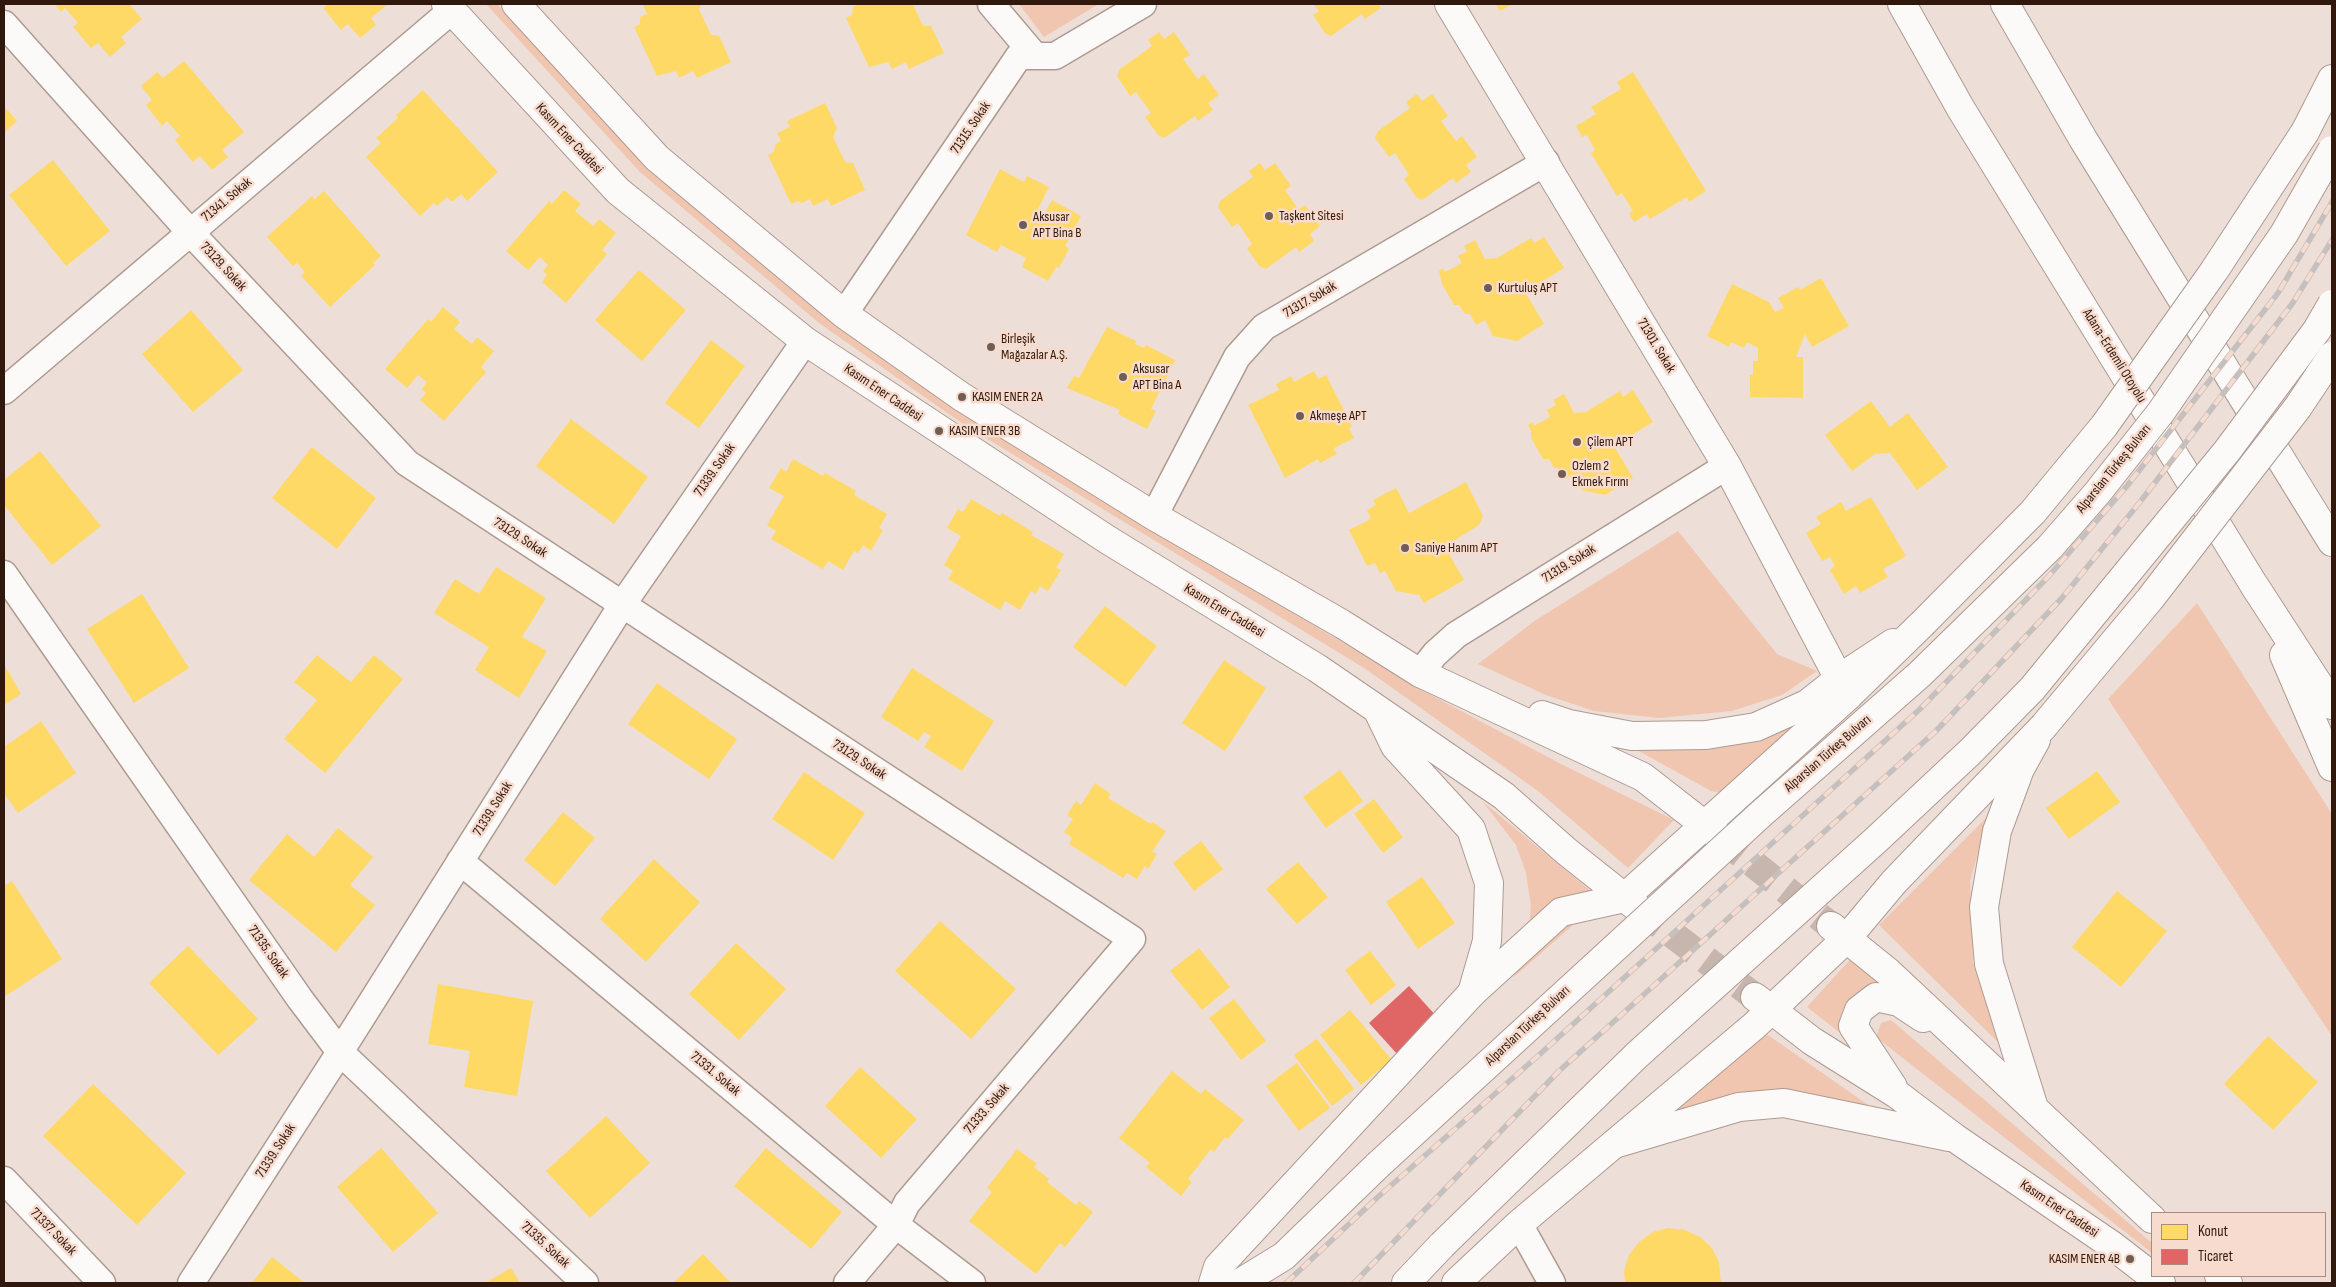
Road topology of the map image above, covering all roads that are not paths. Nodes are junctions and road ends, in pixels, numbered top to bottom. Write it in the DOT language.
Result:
graph roads {
  1 [pos="516,4"];
  2 [pos="991,4"];
  3 [pos="1143,4"];
  4 [pos="1449,4"];
  5 [pos="1902,4"];
  6 [pos="2005,4"];
  7 [pos="449,7"];
  8 [pos="4,24"];
  9 [pos="1035,56"];
  10 [pos="2332,79"];
  11 [pos="2332,150"];
  12 [pos="1546,162"];
  13 [pos="190,232"];
  14 [pos="2332,304"];
  15 [pos="844,314"];
  16 [pos="805,341"];
  17 [pos="2332,356"];
  18 [pos="4,391"];
  19 [pos="1728,466"];
  20 [pos="1154,516"];
  21 [pos="2332,542"];
  22 [pos="4,574"];
  23 [pos="2254,584"];
  24 [pos="622,605"];
  25 [pos="1420,673"];
  26 [pos="1844,687"];
  27 [pos="2332,705"];
  28 [pos="1378,710"];
  29 [pos="2043,727"];
  30 [pos="2332,767"];
  31 [pos="1712,832"];
  32 [pos="460,861"];
  33 [pos="1632,903"];
  34 [pos="1839,932"];
  35 [pos="1132,939"];
  36 [pos="1472,993"];
  37 [pos="1763,1004"];
  38 [pos="1971,1050"];
  39 [pos="340,1052"];
  40 [pos="1898,1095"];
  41 [pos="2035,1110"];
  42 [pos="1955,1138"];
  43 [pos="1614,1144"];
  44 [pos="4,1180"];
  45 [pos="2151,1218"];
  46 [pos="1519,1224"];
  47 [pos="896,1225"];
  48 [pos="2151,1275"];
  49 [pos="102,1283"];
  50 [pos="190,1283"];
  51 [pos="585,1283"];
  52 [pos="847,1283"];
  53 [pos="972,1283"];
  54 [pos="1213,1283"];
  55 [pos="1240,1283"];
  56 [pos="1406,1283"];
  57 [pos="1456,1283"];
  58 [pos="1552,1283"];
  1 -- 15 [label="main road"];
  2 -- 9 [label="street"];
  3 -- 9 [label="street, 71315. Sokak"];
  4 -- 12 [label="main road, 71301. Sokak"];
  5 -- 23 [label="main road, Adana-Erdemli Otoyolu"];
  6 -- 21 [label="main road"];
  7 -- 13 [label="street, 71341. Sokak"];
  7 -- 16 [label="main road, Kasım Ener Caddesi"];
  8 -- 13 [label="street, 73129. Sokak"];
  9 -- 15 [label="street, 71315. Sokak"];
  10 -- 26 [label="main road, bridge"];
  11 -- 55 [label="main road, Alparslan Türkeş Bulvarı, bridge"];
  12 -- 19 [label="main road, 71301. Sokak"];
  12 -- 20 [label="street, 71317. Sokak"];
  13 -- 18 [label="street, 71341. Sokak"];
  13 -- 24 [label="street, 73129. Sokak"];
  14 -- 56 [label="main road, bridge"];
  15 -- 20 [label="main road"];
  16 -- 24 [label="street, 71339. Sokak"];
  16 -- 28 [label="main road, Kasım Ener Caddesi"];
  17 -- 29 [label="main road, bridge"];
  19 -- 25 [label="street, 71319. Sokak"];
  19 -- 26 [label="main road, 71301. Sokak"];
  20 -- 25 [label="main road"];
  22 -- 39 [label="street, 71335. Sokak"];
  23 -- 27 [label="main road, Adana-Erdemli Otoyolu"];
  23 -- 30 [label="main road"];
  24 -- 32 [label="street, 71339. Sokak"];
  24 -- 35 [label="street, 73129. Sokak"];
  25 -- 26 [label="main road"];
  25 -- 31 [label="main road"];
  26 -- 31 [label="main road"];
  28 -- 33 [label="main road, Kasım Ener Caddesi"];
  28 -- 36 [label="main road"];
  29 -- 34 [label="main road"];
  29 -- 41 [label="main road"];
  31 -- 33 [label="main road"];
  32 -- 39 [label="street, 71339. Sokak"];
  32 -- 47 [label="street, 71331. Sokak"];
  33 -- 36 [label="main road"];
  34 -- 37 [label="main road"];
  34 -- 38 [label="main road"];
  35 -- 47 [label="street, 71333. Sokak"];
  36 -- 54 [label="main road"];
  37 -- 40 [label="main road"];
  37 -- 43 [label="main road"];
  38 -- 40 [label="main road"];
  38 -- 41 [label="main road"];
  39 -- 50 [label="street, 71339. Sokak"];
  39 -- 51 [label="street, 71335. Sokak"];
  40 -- 42 [label="main road, Kasım Ener Caddesi"];
  41 -- 45 [label="main road"];
  42 -- 43 [label="main road"];
  42 -- 48 [label="main road, Kasım Ener Caddesi"];
  43 -- 46 [label="main road"];
  44 -- 49 [label="street, 71337. Sokak"];
  46 -- 57 [label="main road"];
  46 -- 58 [label="street"];
  47 -- 52 [label="street, 71333. Sokak"];
  47 -- 53 [label="street, 71331. Sokak"];
}
